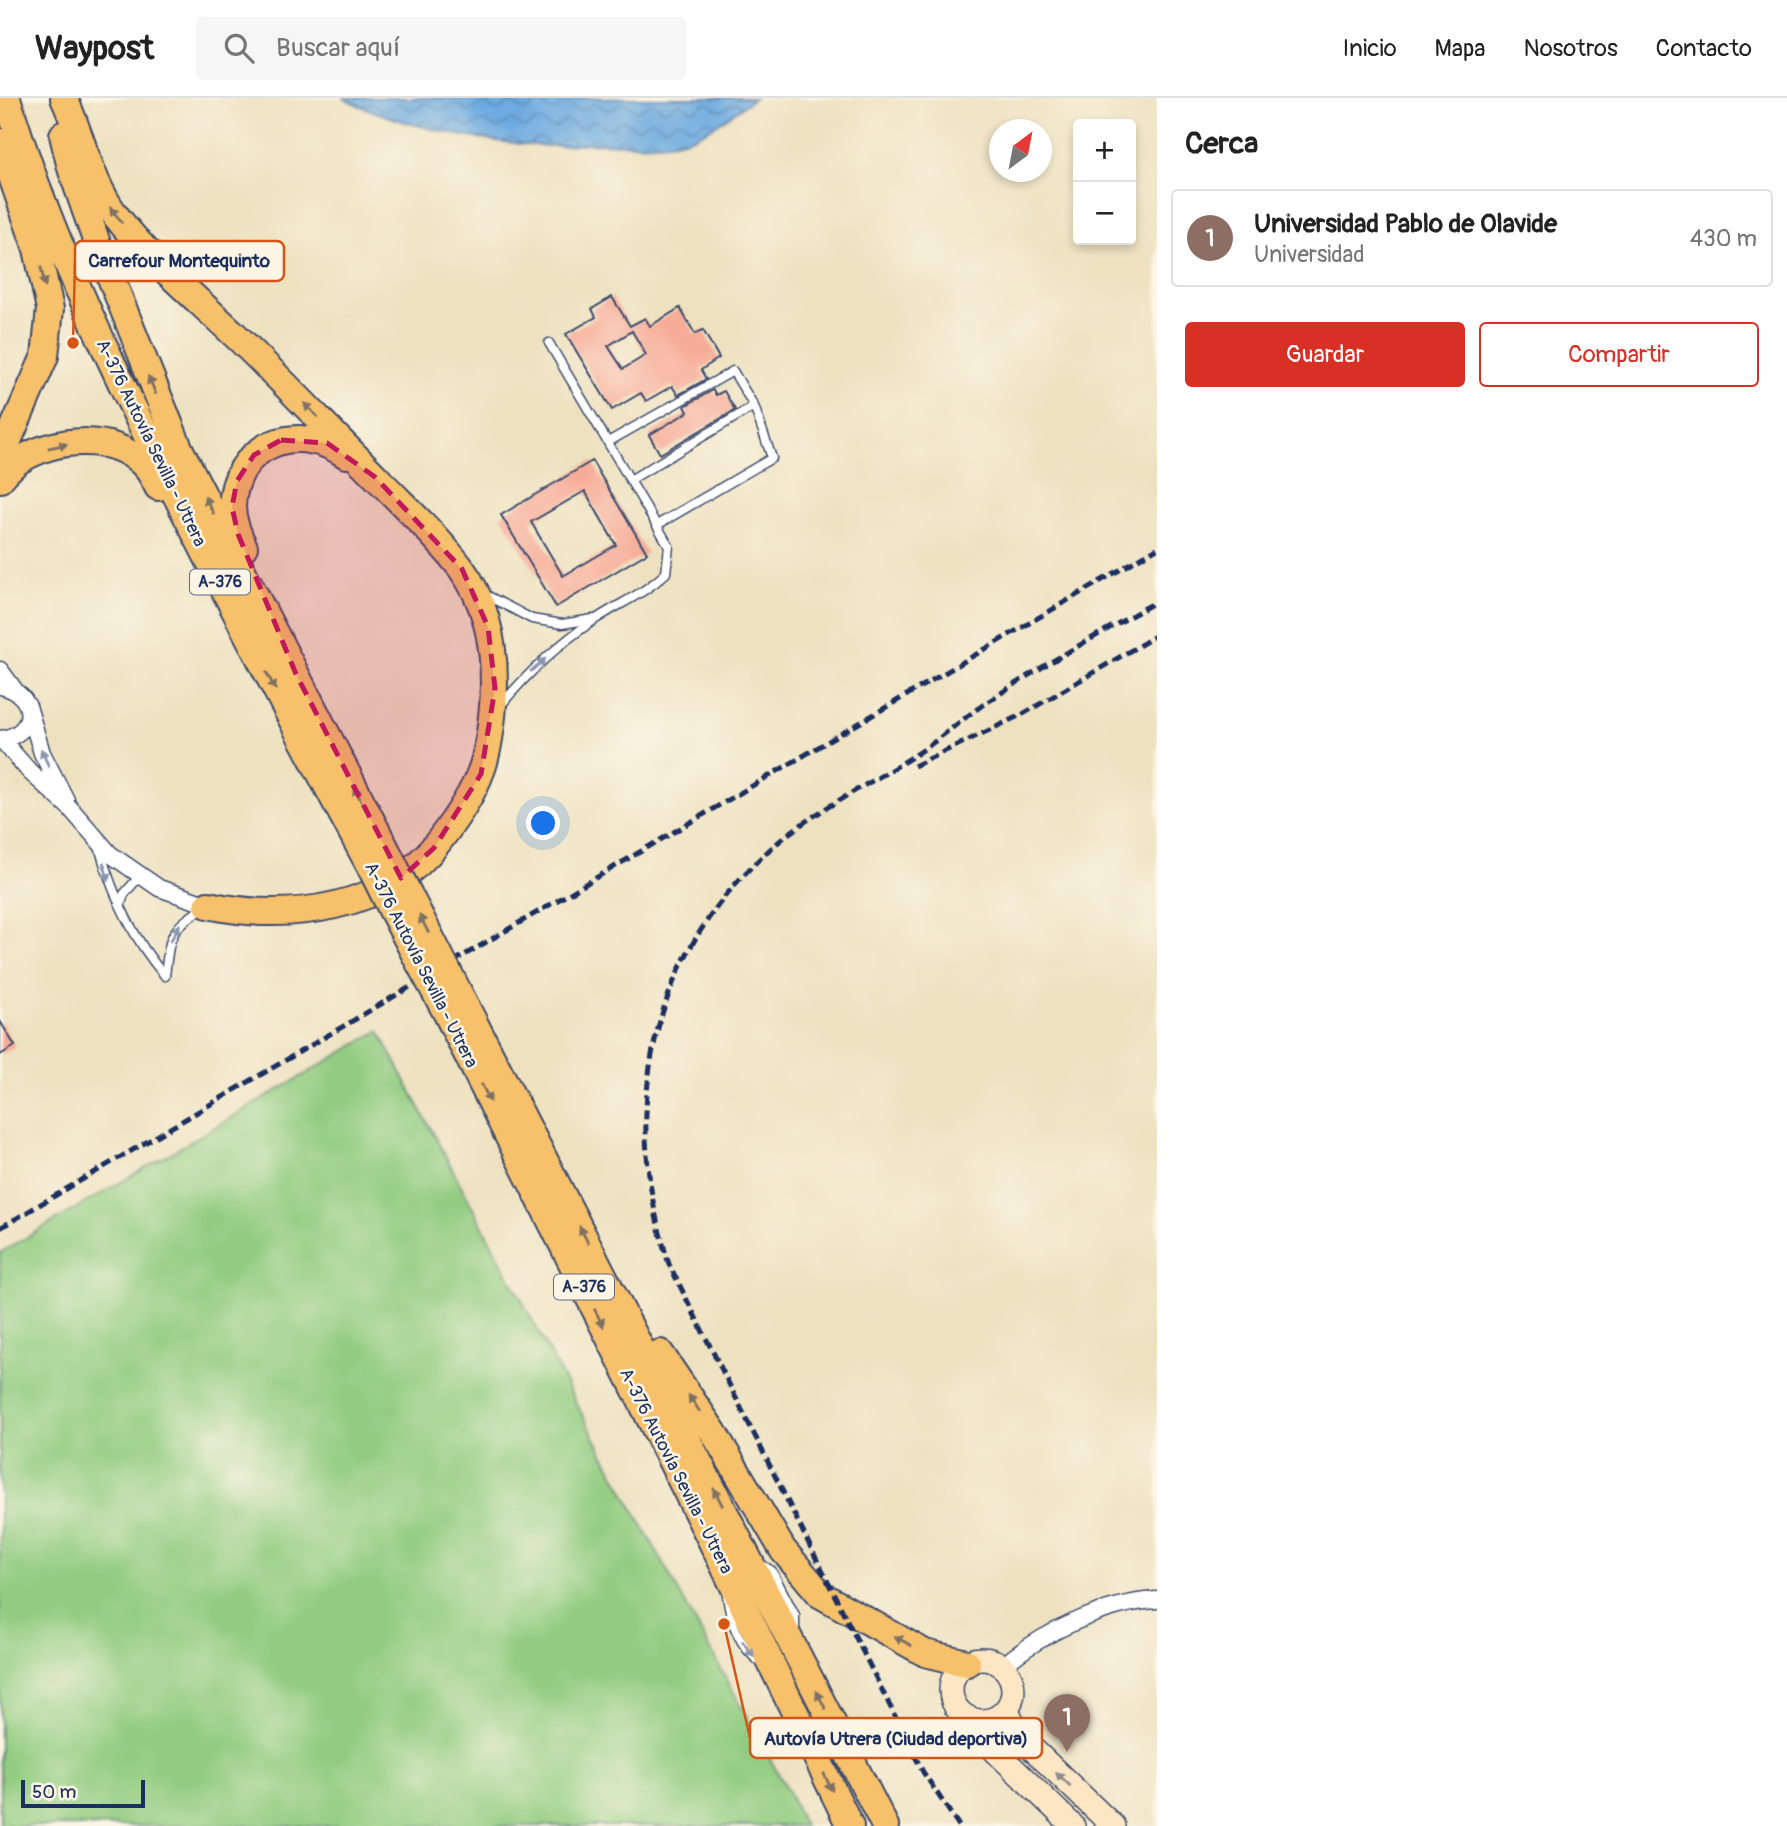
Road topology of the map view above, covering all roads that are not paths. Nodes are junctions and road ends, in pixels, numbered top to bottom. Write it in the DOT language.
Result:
graph roads {
  1 [pos="8,98"];
  2 [pos="55,98"];
  3 [pos="64,98"];
  4 [pos="0,121"];
  5 [pos="0,142"];
  6 [pos="79,290"];
  7 [pos="549,343"];
  8 [pos="754,406"];
  9 [pos="608,442"];
  10 [pos="0,459"];
  11 [pos="375,477"];
  12 [pos="0,478"];
  13 [pos="630,480"];
  14 [pos="657,526"];
  15 [pos="474,589"];
  16 [pos="596,618"];
  17 [pos="245,634"];
  18 [pos="0,670"];
  19 [pos="296,674"];
  20 [pos="7,688"];
  21 [pos="28,706"];
  22 [pos="492,715"];
  23 [pos="1,739"];
  24 [pos="70,808"];
  25 [pos="97,838"];
  26 [pos="380,862"];
  27 [pos="140,876"];
  28 [pos="121,904"];
  29 [pos="208,905"];
  30 [pos="453,1004"];
  31 [pos="626,1317"];
  32 [pos="735,1560"];
  33 [pos="1157,1600"];
  34 [pos="967,1663"];
  35 [pos="1002,1667"];
  36 [pos="1007,1708"];
  37 [pos="970,1719"];
  38 [pos="850,1826"];
  39 [pos="886,1826"];
  40 [pos="1073,1826"];
  41 [pos="1113,1826"];
  1 -- 6 [label="main road, A-376 Autovía Sevilla - Utrera / A-376"];
  19 -- 2 [label="main road, A-376 Autovía Sevilla - Utrera / A-376, one-way"];
  11 -- 3 [label="main road, one-way"];
  4 -- 6 [label="main road"];
  5 -- 10 [label="main road, one-way"];
  6 -- 17 [label="main road, A-376 Autovía Sevilla - Utrera / A-376"];
  7 -- 9 [label="lane"];
  8 -- 9 [label="lane"];
  8 -- 13 [label="lane"];
  8 -- 14 [label="lane"];
  9 -- 13 [label="lane"];
  11 -- 15 [label="main road"];
  11 -- 19 [label="main road"];
  12 -- 17 [label="main road, one-way"];
  13 -- 14 [label="lane"];
  14 -- 16 [label="lane"];
  15 -- 16 [label="lane"];
  15 -- 22 [label="main road"];
  22 -- 16 [label="lane, one-way"];
  17 -- 26 [label="main road, A-376 Autovía Sevilla - Utrera / A-376, one-way"];
  18 -- 20 [label="street"];
  26 -- 19 [label="main road, A-376 Autovía Sevilla - Utrera / A-376, one-way"];
  20 -- 21 [label="street"];
  21 -- 23 [label="street"];
  24 -- 21 [label="street, one-way"];
  22 -- 29 [label="main road"];
  23 -- 24 [label="street"];
  24 -- 25 [label="street"];
  25 -- 27 [label="street"];
  25 -- 28 [label="lane, one-way"];
  26 -- 30 [label="main road, A-376 Autovía Sevilla - Utrera / A-376, bridge"];
  27 -- 28 [label="lane"];
  27 -- 29 [label="street"];
  28 -- 29 [label="lane, one-way"];
  31 -- 30 [label="main road, A-376 Autovía Sevilla - Utrera / A-376, one-way"];
  30 -- 32 [label="main road, A-376 Autovía Sevilla - Utrera / A-376, one-way"];
  32 -- 31 [label="main road, A-376 Autovía Sevilla - Utrera / A-376, one-way"];
  34 -- 31 [label="main road, one-way"];
  32 -- 38 [label="main road, A-376 Autovía Sevilla - Utrera / A-376, one-way"];
  39 -- 32 [label="main road, A-376 Autovía Sevilla - Utrera / A-376, one-way"];
  33 -- 35 [label="street"];
  34 -- 35 [label="street"];
  34 -- 37 [label="street"];
  35 -- 36 [label="street"];
  36 -- 37 [label="street"];
  41 -- 36 [label="street, one-way"];
  37 -- 40 [label="street"];
}
